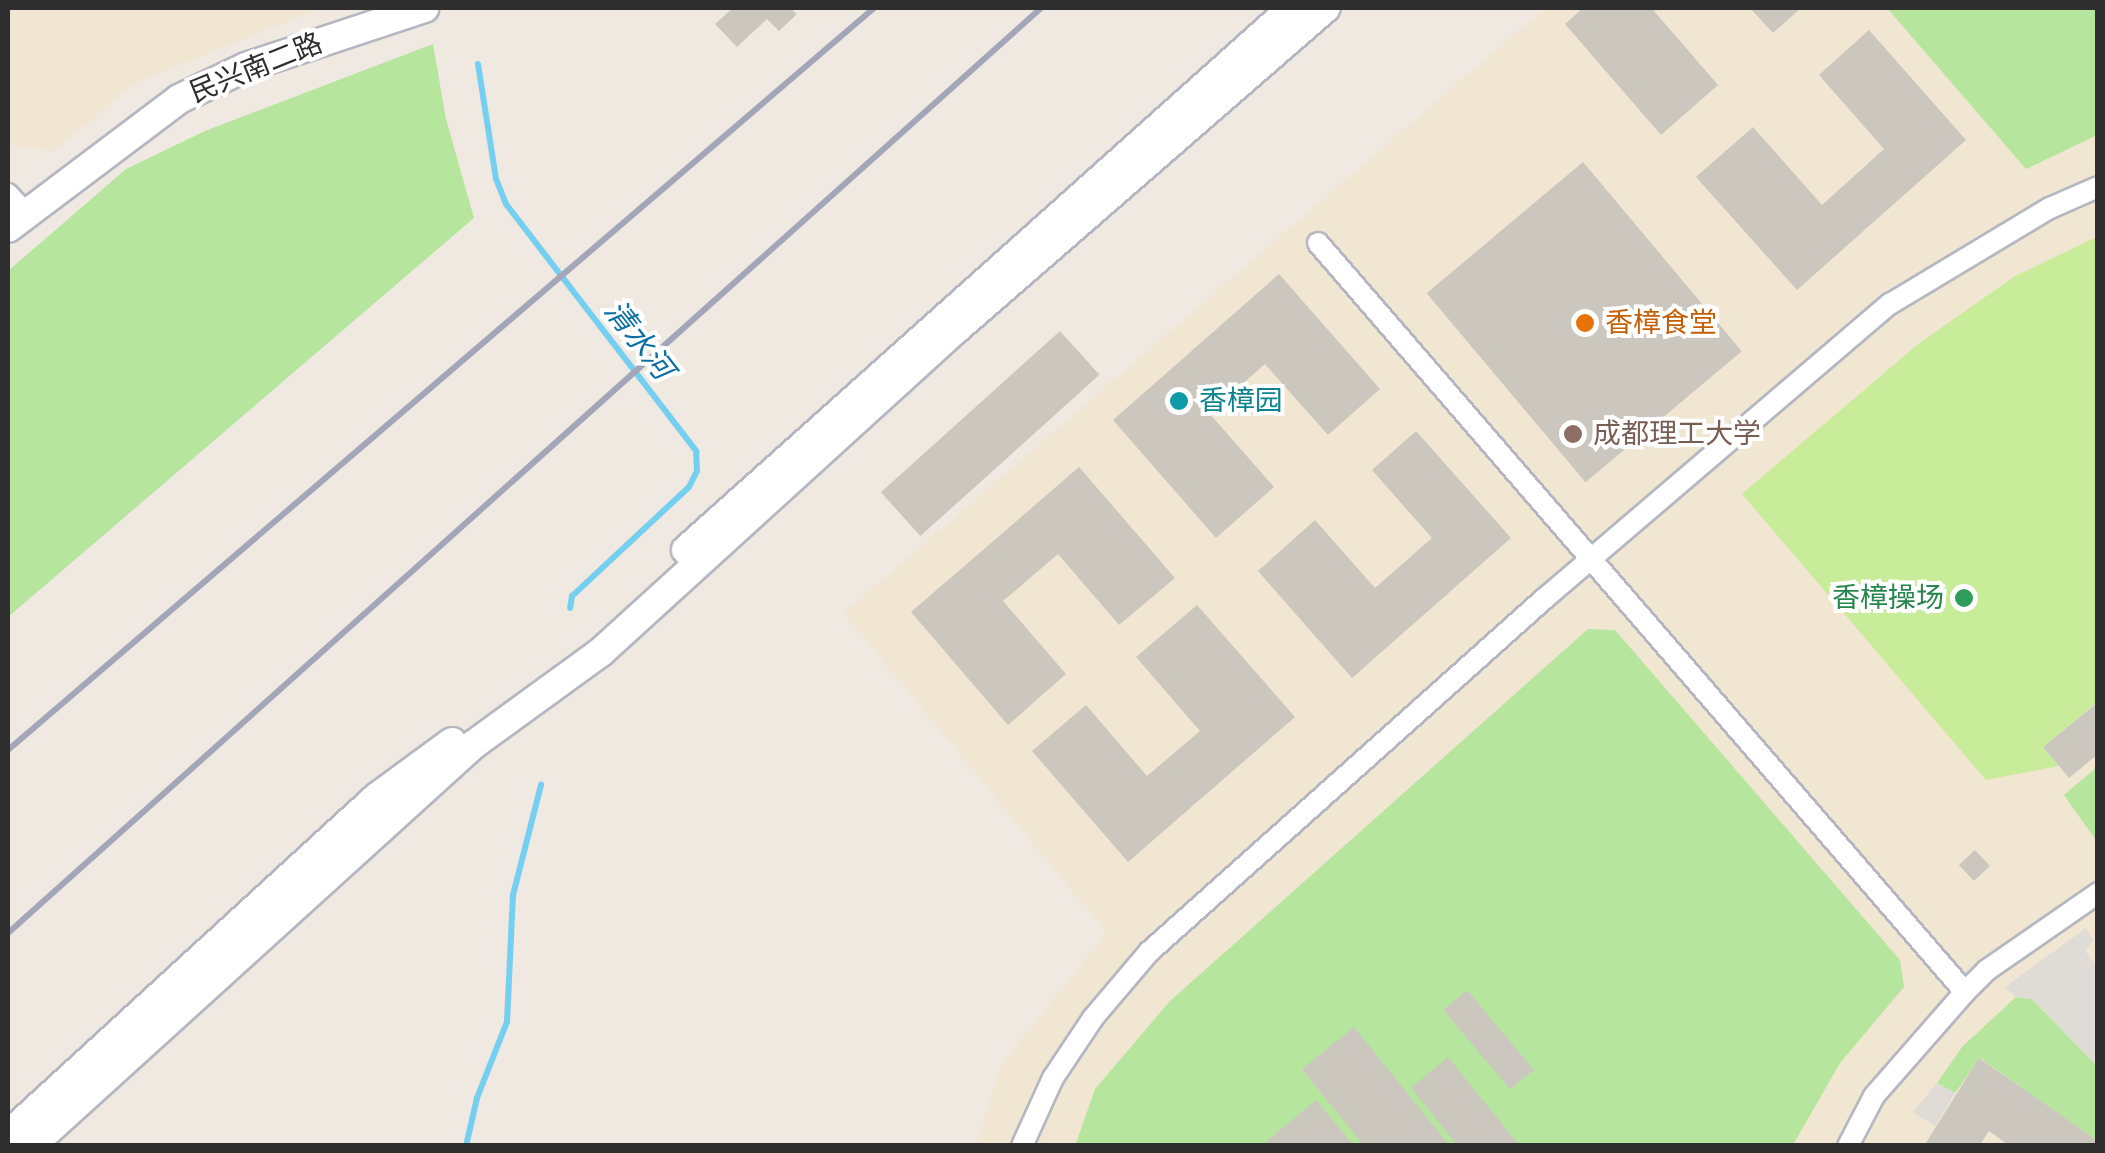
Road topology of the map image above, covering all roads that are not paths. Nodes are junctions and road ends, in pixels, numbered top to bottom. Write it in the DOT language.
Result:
graph roads {
  1 [pos="424,8"];
  2 [pos="1292,8"];
  3 [pos="1326,8"];
  4 [pos="2098,187"];
  5 [pos="14,212"];
  6 [pos="1318,243"];
  7 [pos="1591,558"];
  8 [pos="2098,893"];
  9 [pos="1965,992"];
  10 [pos="8,1135"];
  11 [pos="31,1146"];
  12 [pos="1022,1146"];
  13 [pos="1848,1146"];
  1 -- 5 [label="street, 民兴南二路"];
  2 -- 10 [label="street"];
  3 -- 11 [label="street"];
  4 -- 7 [label="street"];
  6 -- 7 [label="street"];
  7 -- 9 [label="street"];
  7 -- 12 [label="street"];
  8 -- 9 [label="street"];
  9 -- 13 [label="street"];
}
